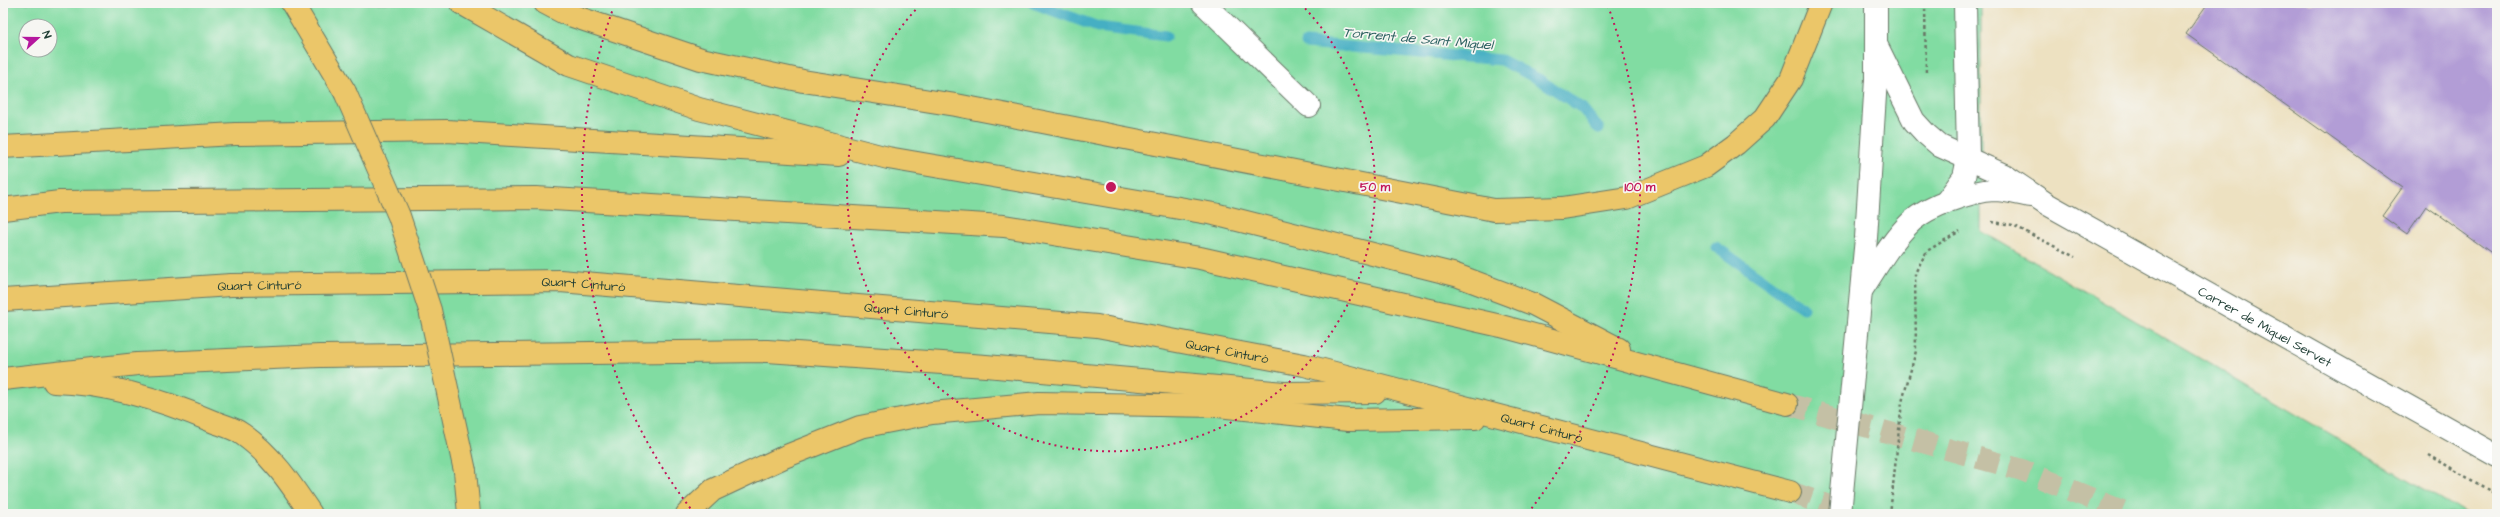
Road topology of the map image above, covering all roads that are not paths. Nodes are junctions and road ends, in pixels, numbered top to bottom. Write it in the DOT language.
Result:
graph roads {
  1 [pos="292,3"];
  2 [pos="461,3"];
  3 [pos="545,3"];
  4 [pos="1203,3"];
  5 [pos="1821,3"];
  6 [pos="1876,3"];
  7 [pos="1965,3"];
  8 [pos="1877,46"];
  9 [pos="1309,106"];
  10 [pos="3,147"];
  11 [pos="888,158"];
  12 [pos="1968,160"];
  13 [pos="2033,196"];
  14 [pos="1945,203"];
  15 [pos="3,209"];
  16 [pos="1860,292"];
  17 [pos="3,300"];
  18 [pos="1657,369"];
  19 [pos="3,379"];
  20 [pos="3,382"];
  21 [pos="1404,392"];
  22 [pos="1787,404"];
  23 [pos="1507,417"];
  24 [pos="2497,456"];
  25 [pos="1790,492"];
  26 [pos="311,514"];
  27 [pos="469,514"];
  28 [pos="687,514"];
  29 [pos="1840,514"];
  1 -- 27 [label="highway, bridge"];
  2 -- 11 [label="highway"];
  3 -- 5 [label="highway"];
  4 -- 9 [label="street"];
  6 -- 8 [label="street"];
  7 -- 12 [label="street"];
  8 -- 12 [label="street, Carrer de Miquel Servet"];
  8 -- 16 [label="street"];
  10 -- 11 [label="highway"];
  11 -- 18 [label="highway"];
  12 -- 13 [label="street, Carrer de Miquel Servet"];
  12 -- 14 [label="street, Carrer de Miquel Servet"];
  13 -- 14 [label="street, Carrer de Miquel Servet"];
  13 -- 24 [label="street, Carrer de Miquel Servet"];
  14 -- 16 [label="street, Carrer de Miquel Servet"];
  15 -- 18 [label="highway"];
  16 -- 29 [label="street"];
  17 -- 21 [label="highway, Quart Cinturó"];
  18 -- 22 [label="highway"];
  19 -- 21 [label="highway"];
  20 -- 26 [label="highway"];
  21 -- 23 [label="highway, Quart Cinturó"];
  23 -- 25 [label="highway, Quart Cinturó"];
  23 -- 28 [label="highway"];
}
